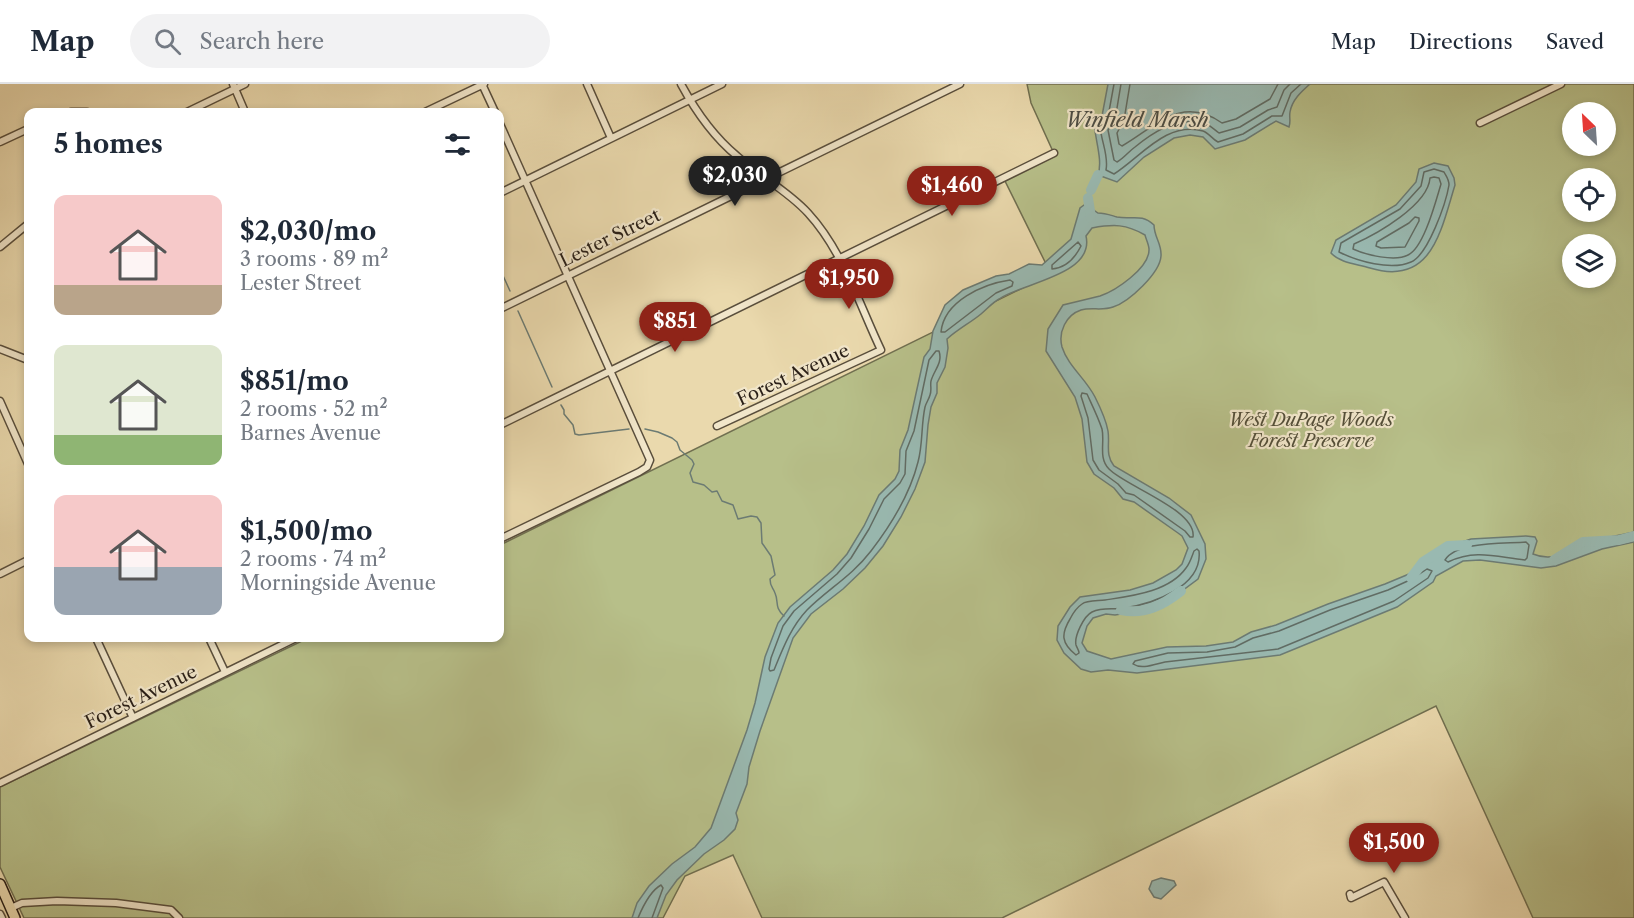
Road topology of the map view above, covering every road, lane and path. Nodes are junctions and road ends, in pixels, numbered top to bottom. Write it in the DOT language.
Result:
graph roads {
  1 [pos="245,84"];
  2 [pos="483,84"];
  3 [pos="587,84"];
  4 [pos="681,84"];
  5 [pos="722,84"];
  6 [pos="960,84"];
  7 [pos="1561,84"];
  8 [pos="234,86"];
  9 [pos="691,99"];
  10 [pos="194,108"];
  11 [pos="243,108"];
  12 [pos="433,108"];
  13 [pos="493,108"];
  14 [pos="1480,123"];
  15 [pos="24,131"];
  16 [pos="504,133"];
  17 [pos="611,138"];
  18 [pos="0,142"];
  19 [pos="1054,153"];
  20 [pos="767,178"];
  21 [pos="525,180"];
  22 [pos="504,191"];
  23 [pos="24,227"];
  24 [pos="0,247"];
  25 [pos="839,259"];
  26 [pos="567,276"];
  27 [pos="504,307"];
  28 [pos="0,349"];
  29 [pos="24,358"];
  30 [pos="610,371"];
  31 [pos="0,401"];
  32 [pos="504,423"];
  33 [pos="717,426"];
  34 [pos="24,455"];
  35 [pos="504,537"];
  36 [pos="24,562"];
  37 [pos="0,574"];
  38 [pos="98,642"];
  39 [pos="211,642"];
  40 [pos="288,642"];
  41 [pos="225,672"];
  42 [pos="133,718"];
  43 [pos="0,783"];
  44 [pos="0,884"];
  45 [pos="1350,894"];
  46 [pos="11,908"];
  47 [pos="15,918"];
  48 [pos="179,918"];
  49 [pos="1405,918"];
  1 -- 8 [label="street"];
  2 -- 12 [label="street"];
  2 -- 13 [label="street"];
  3 -- 17 [label="street"];
  4 -- 9 [label="street"];
  5 -- 9 [label="street"];
  6 -- 20 [label="street, Lester Street"];
  7 -- 14 [label="street"];
  8 -- 10 [label="street"];
  8 -- 11 [label="street"];
  9 -- 17 [label="street"];
  9 -- 20 [label="street"];
  15 -- 18 [label="street"];
  16 -- 21 [label="street"];
  17 -- 21 [label="street"];
  19 -- 25 [label="street"];
  20 -- 25 [label="street"];
  20 -- 26 [label="street, Lester Street"];
  21 -- 22 [label="street"];
  21 -- 26 [label="street"];
  23 -- 24 [label="street"];
  25 -- 30 [label="street"];
  25 -- 33 [label="street, Forest Avenue"];
  26 -- 27 [label="street, Lester Street"];
  26 -- 30 [label="street"];
  28 -- 29 [label="street"];
  30 -- 32 [label="street"];
  30 -- 35 [label="street"];
  31 -- 34 [label="street"];
  36 -- 37 [label="street"];
  38 -- 42 [label="street"];
  39 -- 41 [label="street"];
  40 -- 41 [label="street, Forest Avenue"];
  41 -- 42 [label="street, Forest Avenue"];
  42 -- 43 [label="street, Forest Avenue"];
  44 -- 46 [label="main road"];
  45 -- 49 [label="street"];
  46 -- 47 [label="main road"];
  46 -- 48 [label="street"];
}
